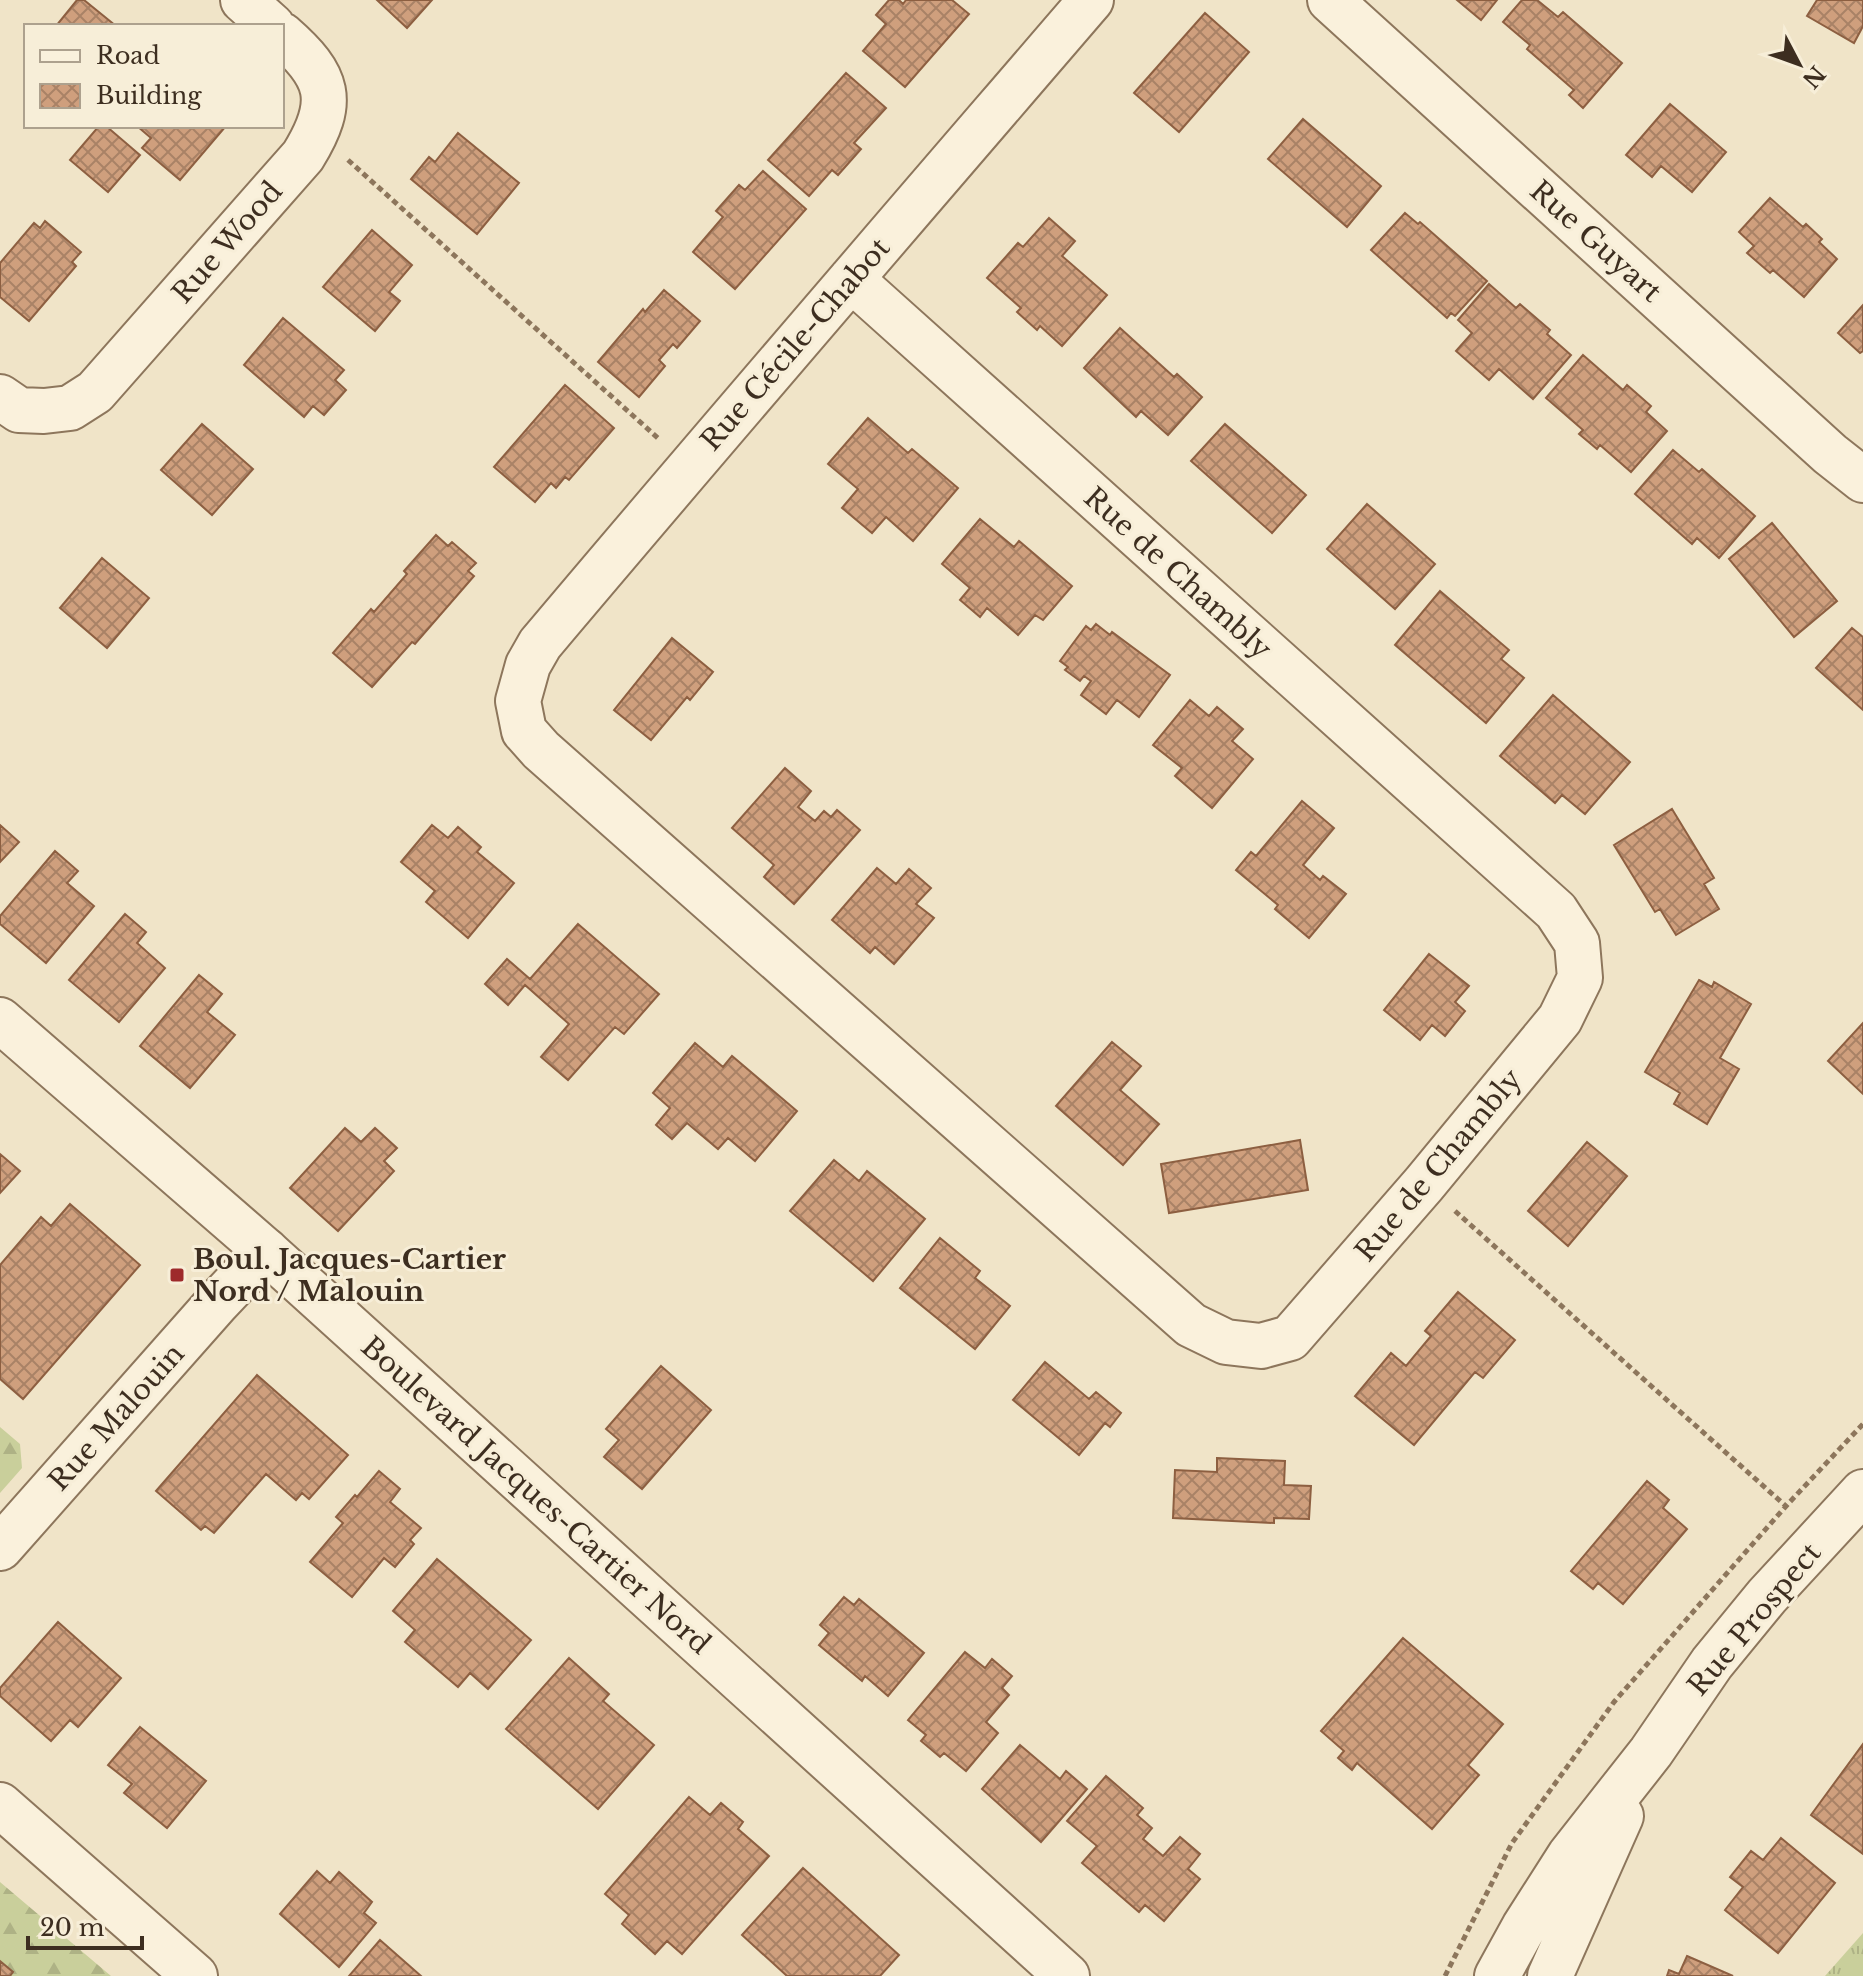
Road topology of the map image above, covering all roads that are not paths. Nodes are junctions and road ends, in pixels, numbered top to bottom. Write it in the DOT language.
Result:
graph roads {
  1 [pos="243,0"];
  2 [pos="1091,0"];
  3 [pos="1330,0"];
  4 [pos="270,24"];
  5 [pos="284,37"];
  6 [pos="851,279"];
  7 [pos="0,397"];
  8 [pos="1863,480"];
  9 [pos="518,701"];
  10 [pos="0,1020"];
  11 [pos="266,1251"];
  12 [pos="1863,1492"];
  13 [pos="0,1548"];
  14 [pos="1651,1752"];
  15 [pos="0,1805"];
  16 [pos="195,1976"];
  17 [pos="1067,1976"];
  18 [pos="1497,1976"];
  19 [pos="1550,1976"];
  1 -- 4 [label="street"];
  2 -- 6 [label="street, Rue Cécile-Chabot"];
  3 -- 8 [label="street, Rue Guyart"];
  5 -- 7 [label="street, Rue Wood"];
  6 -- 9 [label="street, Rue Cécile-Chabot"];
  6 -- 9 [label="street, Rue de Chambly"];
  10 -- 11 [label="street, Boulevard Jacques-Cartier Nord"];
  11 -- 13 [label="street, Rue Malouin"];
  11 -- 17 [label="street, Boulevard Jacques-Cartier Nord"];
  12 -- 14 [label="street, Rue Prospect"];
  14 -- 18 [label="street, Rue Prospect"];
  14 -- 19 [label="street, Rue Prospect"];
  15 -- 16 [label="street"];
}
